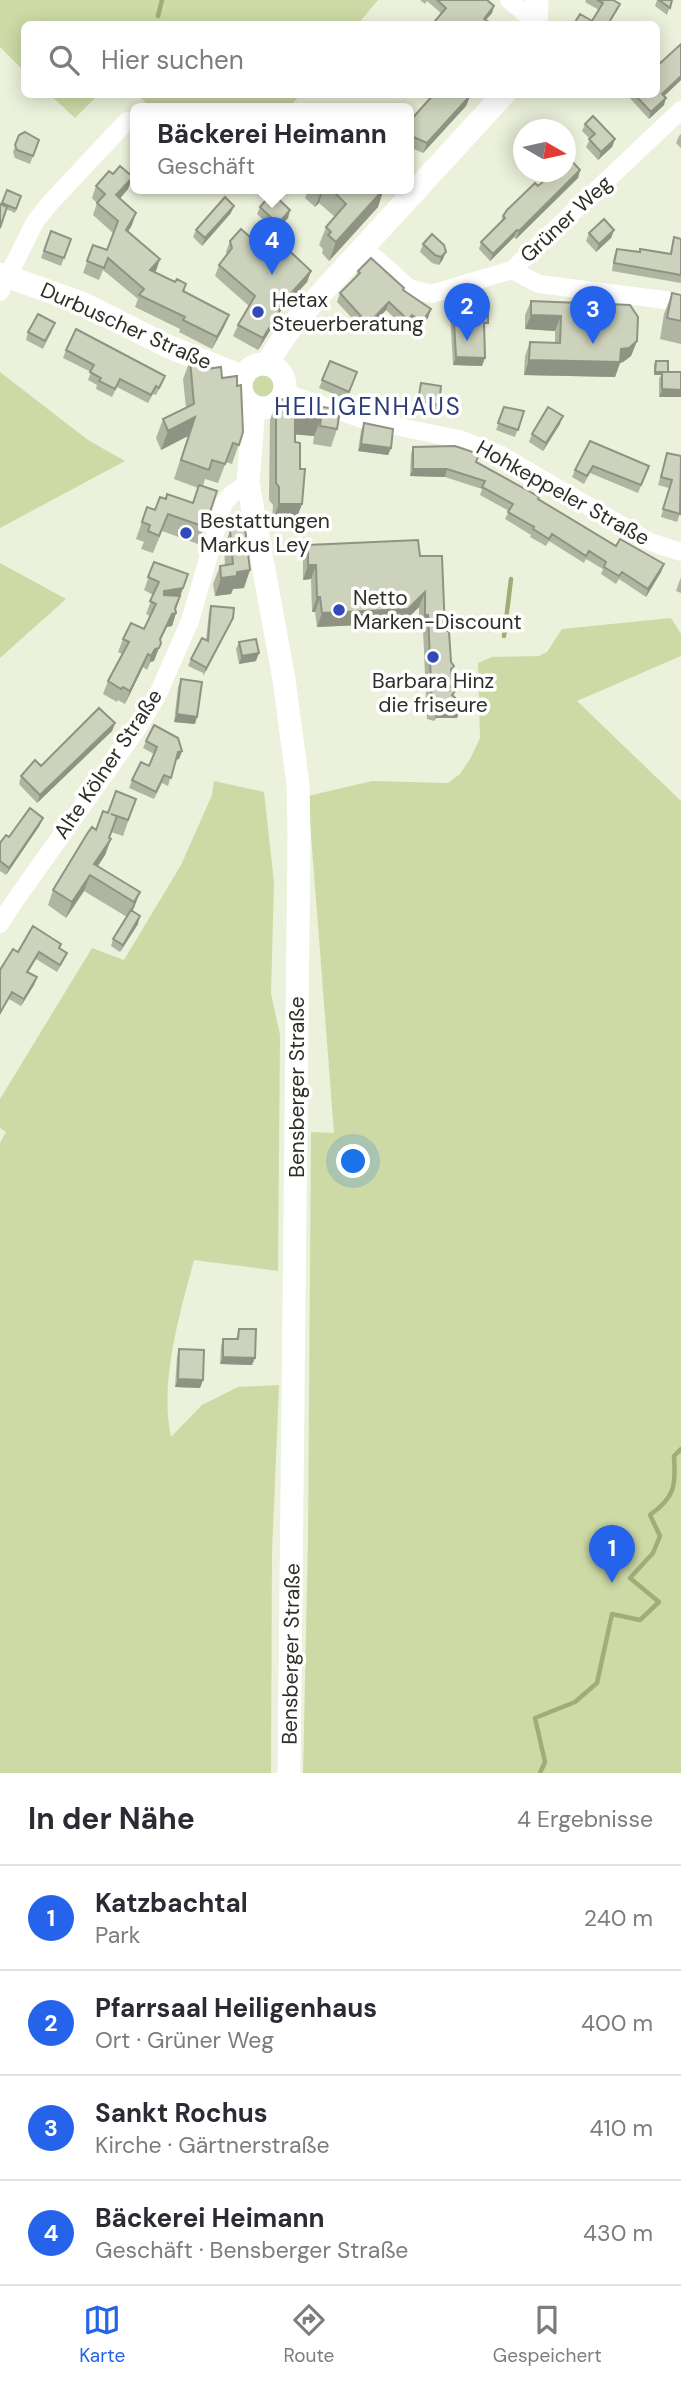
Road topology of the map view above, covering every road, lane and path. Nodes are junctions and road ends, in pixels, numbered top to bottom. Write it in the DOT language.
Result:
graph roads {
  1 [pos="509,0"];
  2 [pos="536,16"];
  3 [pos="500,98"];
  4 [pos="681,110"];
  5 [pos="127,121"];
  6 [pos="414,192"];
  7 [pos="412,194"];
  8 [pos="363,247"];
  9 [pos="512,270"];
  10 [pos="3,281"];
  11 [pos="681,302"];
  12 [pos="267,363"];
  13 [pos="243,377"];
  14 [pos="284,392"];
  15 [pos="254,406"];
  16 [pos="247,483"];
  17 [pos="681,552"];
  18 [pos="7,896"];
  19 [pos="0,924"];
  20 [pos="289,1773"];
  1 -- 2 [label="street"];
  3 -- 6 [label="main road"];
  4 -- 9 [label="street, Grüner Weg"];
  5 -- 10 [label="street"];
  7 -- 8 [label="main road"];
  8 -- 9 [label="street, Grüner Weg"];
  8 -- 12 [label="main road"];
  9 -- 11 [label="street"];
  10 -- 13 [label="main road, Durbuscher Straße"];
  12 -- 13 [label="main road"];
  12 -- 14 [label="main road"];
  13 -- 15 [label="main road"];
  14 -- 15 [label="main road"];
  14 -- 17 [label="street, Hohkeppeler Straße"];
  15 -- 16 [label="main road, Bensberger Straße"];
  16 -- 18 [label="street, Alte Kölner Straße"];
  16 -- 20 [label="main road, Bensberger Straße"];
  18 -- 19 [label="street, Alte Kölner Straße"];
}
